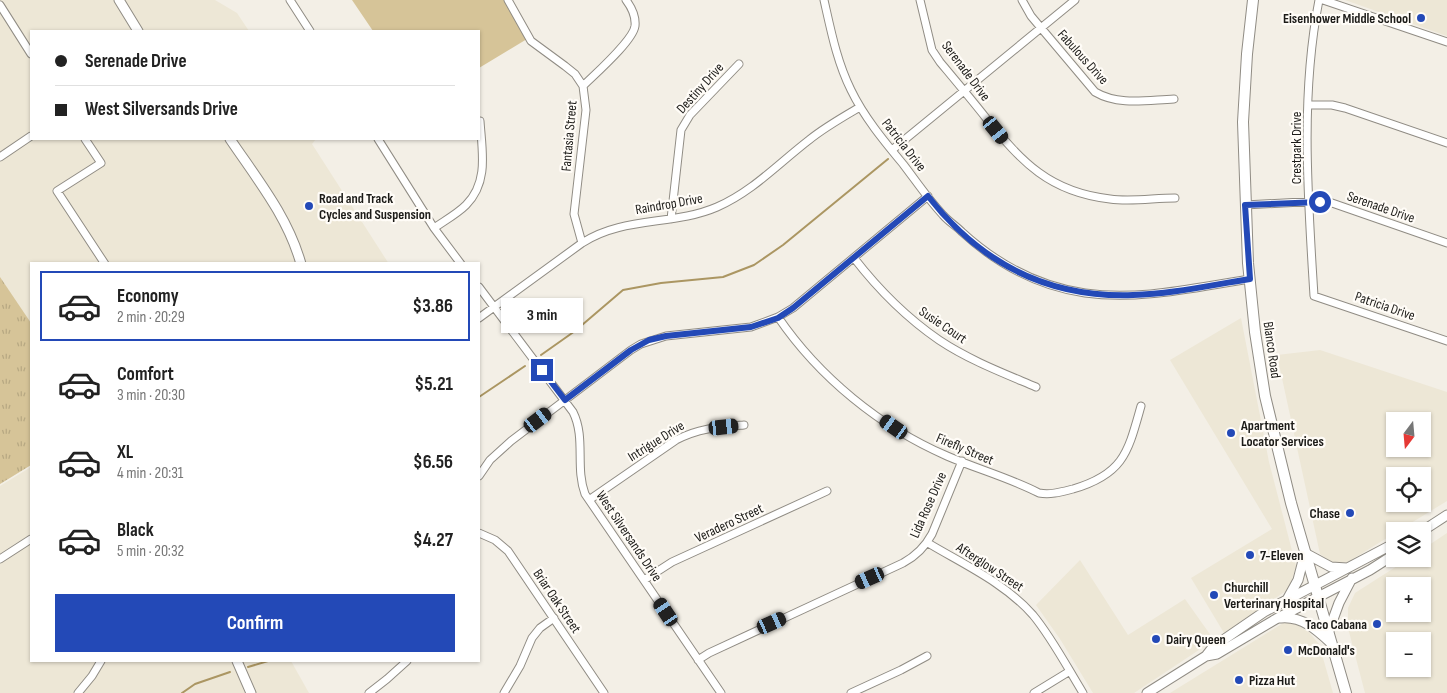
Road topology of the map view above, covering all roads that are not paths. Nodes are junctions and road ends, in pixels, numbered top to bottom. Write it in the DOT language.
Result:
graph roads {
  1 [pos="119,0"];
  2 [pos="290,0"];
  3 [pos="508,0"];
  4 [pos="626,0"];
  5 [pos="824,0"];
  6 [pos="920,0"];
  7 [pos="1022,0"];
  8 [pos="1075,0"];
  9 [pos="1254,0"];
  10 [pos="1319,0"];
  11 [pos="1323,0"];
  12 [pos="0,5"];
  13 [pos="1041,28"];
  14 [pos="137,30"];
  15 [pos="309,30"];
  16 [pos="1447,42"];
  17 [pos="30,52"];
  18 [pos="738,64"];
  19 [pos="583,86"];
  20 [pos="963,90"];
  21 [pos="1174,99"];
  22 [pos="1308,105"];
  23 [pos="860,107"];
  24 [pos="480,121"];
  25 [pos="30,137"];
  26 [pos="86,140"];
  27 [pos="231,140"];
  28 [pos="379,140"];
  29 [pos="1447,143"];
  30 [pos="892,150"];
  31 [pos="0,156"];
  32 [pos="928,196"];
  33 [pos="1175,198"];
  34 [pos="1308,202"];
  35 [pos="1245,205"];
  36 [pos="671,219"];
  37 [pos="434,228"];
  38 [pos="582,243"];
  39 [pos="1447,243"];
  40 [pos="854,258"];
  41 [pos="103,262"];
  42 [pos="300,262"];
  43 [pos="460,262"];
  44 [pos="1250,279"];
  45 [pos="480,288"];
  46 [pos="1314,296"];
  47 [pos="494,307"];
  48 [pos="480,317"];
  49 [pos="778,318"];
  50 [pos="1447,341"];
  51 [pos="1036,387"];
  52 [pos="565,400"];
  53 [pos="1142,406"];
  54 [pos="744,425"];
  55 [pos="962,461"];
  56 [pos="480,475"];
  57 [pos="827,492"];
  58 [pos="589,500"];
  59 [pos="1447,515"];
  60 [pos="1431,527"];
  61 [pos="480,533"];
  62 [pos="30,540"];
  63 [pos="928,543"];
  64 [pos="1386,548"];
  65 [pos="1305,552"];
  66 [pos="0,558"];
  67 [pos="1386,559"];
  68 [pos="1349,568"];
  69 [pos="1352,578"];
  70 [pos="644,580"];
  71 [pos="1316,590"];
  72 [pos="1288,598"];
  73 [pos="554,618"];
  74 [pos="1276,618"];
  75 [pos="1328,633"];
  76 [pos="1331,644"];
  77 [pos="927,656"];
  78 [pos="1206,656"];
  79 [pos="698,660"];
  80 [pos="100,662"];
  81 [pos="237,662"];
  82 [pos="406,662"];
  83 [pos="1070,671"];
  84 [pos="78,693"];
  85 [pos="251,693"];
  86 [pos="369,693"];
  87 [pos="504,693"];
  88 [pos="604,693"];
  89 [pos="720,693"];
  90 [pos="851,693"];
  91 [pos="1034,693"];
  92 [pos="1083,693"];
  93 [pos="1147,693"];
  94 [pos="1346,693"];
  1 -- 14 [label="main road"];
  2 -- 15 [label="street"];
  3 -- 19 [label="street, Fantasia Street"];
  4 -- 19 [label="street"];
  5 -- 23 [label="street, Patricia Drive"];
  6 -- 20 [label="street, Serenade Drive"];
  7 -- 13 [label="street, Fabulous Drive"];
  8 -- 13 [label="street"];
  9 -- 35 [label="main road, Blanco Road"];
  10 -- 22 [label="street, Crestpark Drive"];
  11 -- 16 [label="street"];
  12 -- 17 [label="street"];
  13 -- 20 [label="street"];
  13 -- 21 [label="street, Fabulous Drive"];
  18 -- 36 [label="street, Destiny Drive"];
  19 -- 38 [label="street, Fantasia Street"];
  20 -- 30 [label="street"];
  20 -- 33 [label="street, Serenade Drive"];
  22 -- 29 [label="street"];
  22 -- 34 [label="street, Crestpark Drive"];
  23 -- 30 [label="street, Patricia Drive"];
  23 -- 36 [label="street, Raindrop Drive"];
  24 -- 37 [label="street"];
  25 -- 31 [label="street"];
  26 -- 41 [label="street"];
  27 -- 42 [label="main road"];
  28 -- 37 [label="street"];
  30 -- 32 [label="street, Patricia Drive"];
  32 -- 40 [label="street"];
  32 -- 44 [label="street, Patricia Drive"];
  34 -- 35 [label="street, Serenade Drive"];
  34 -- 39 [label="street, Serenade Drive"];
  34 -- 46 [label="street, Crestpark Drive"];
  35 -- 44 [label="main road, Blanco Road"];
  36 -- 38 [label="street, Raindrop Drive"];
  37 -- 43 [label="street"];
  38 -- 47 [label="street, Raindrop Drive"];
  40 -- 49 [label="street"];
  40 -- 51 [label="street, Susie Court"];
  44 -- 65 [label="main road, Blanco Road"];
  45 -- 47 [label="street, West Silversands Drive"];
  46 -- 50 [label="street, Patricia Drive"];
  47 -- 48 [label="street, Raindrop Drive"];
  47 -- 52 [label="street, West Silversands Drive"];
  49 -- 52 [label="street"];
  49 -- 55 [label="street, Firefly Street"];
  52 -- 56 [label="street"];
  52 -- 58 [label="street, West Silversands Drive"];
  53 -- 55 [label="street, Firefly Street"];
  54 -- 58 [label="street, Intrigue Drive"];
  55 -- 63 [label="street, Lida Rose Drive"];
  57 -- 70 [label="street, Veradero Street"];
  58 -- 70 [label="street, West Silversands Drive"];
  59 -- 60 [label="main road"];
  61 -- 73 [label="street, Briar Oak Street"];
  62 -- 66 [label="street"];
  63 -- 79 [label="street, Lida Rose Drive"];
  63 -- 83 [label="street, Afterglow Street"];
  64 -- 68 [label="main road"];
  65 -- 68 [label="main road"];
  65 -- 71 [label="main road, Blanco Road"];
  65 -- 72 [label="main road"];
  67 -- 69 [label="main road"];
  68 -- 71 [label="main road"];
  69 -- 71 [label="main road"];
  69 -- 75 [label="main road"];
  70 -- 79 [label="street, West Silversands Drive"];
  71 -- 72 [label="main road"];
  71 -- 74 [label="main road"];
  71 -- 75 [label="main road, Blanco Road"];
  72 -- 78 [label="main road"];
  73 -- 87 [label="street"];
  73 -- 88 [label="street, Briar Oak Street"];
  74 -- 76 [label="main road"];
  74 -- 78 [label="main road"];
  75 -- 76 [label="main road, Blanco Road"];
  76 -- 94 [label="main road, Blanco Road"];
  77 -- 90 [label="street"];
  78 -- 93 [label="main road"];
  79 -- 89 [label="street, West Silversands Drive"];
  80 -- 84 [label="street"];
  81 -- 85 [label="main road"];
  82 -- 86 [label="street"];
  83 -- 91 [label="street"];
  83 -- 92 [label="street, Afterglow Street"];
}
